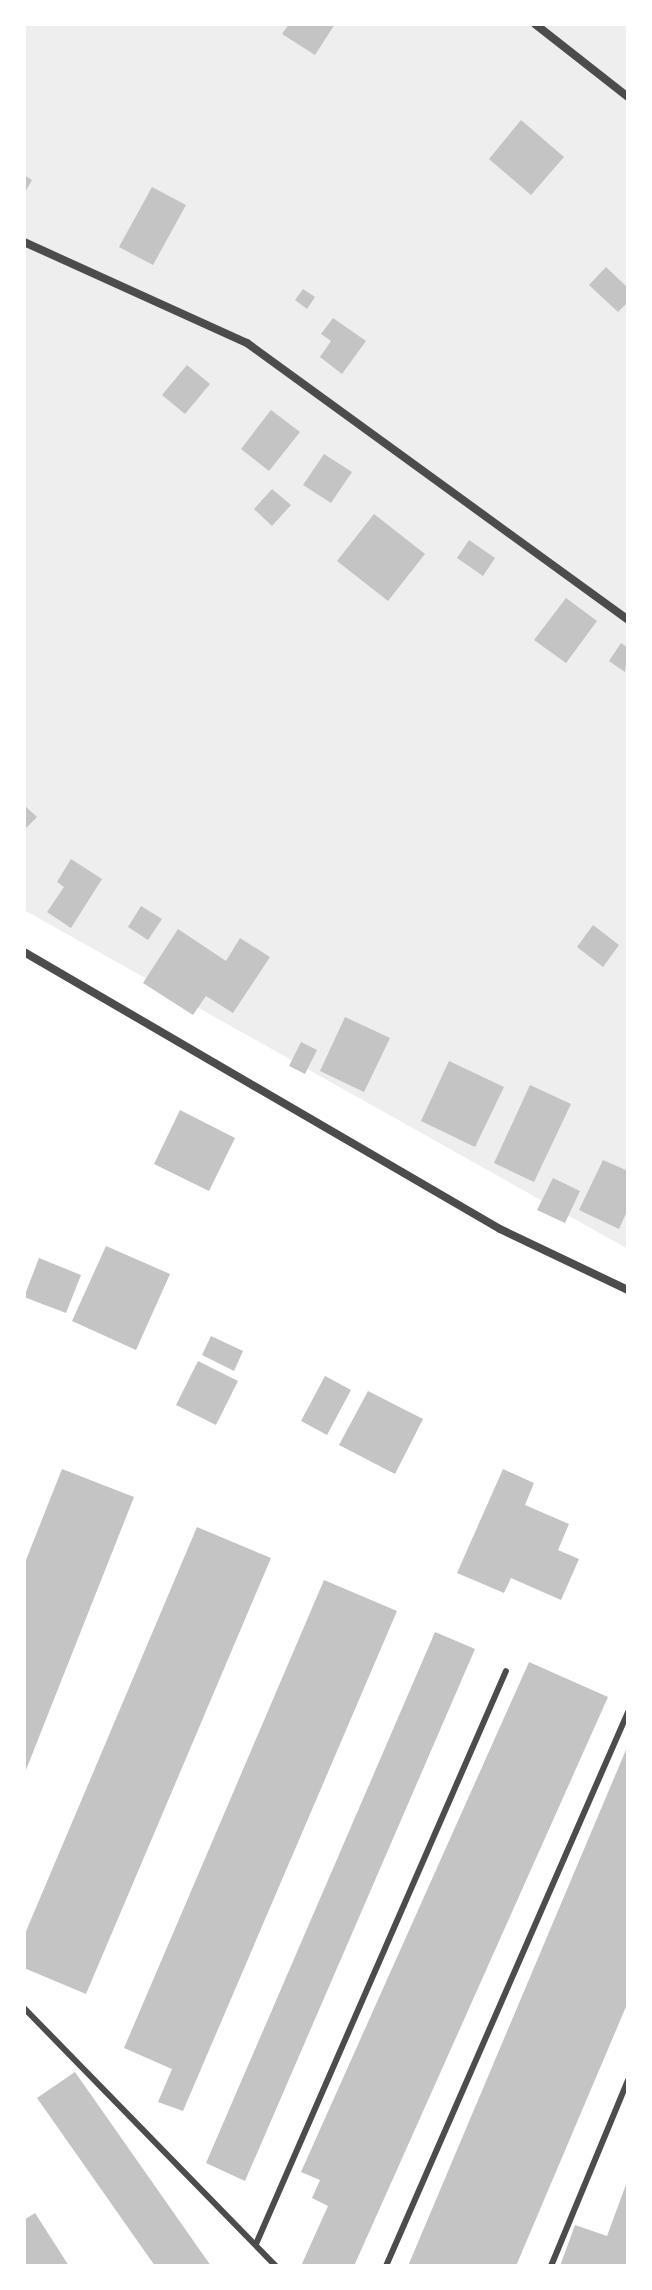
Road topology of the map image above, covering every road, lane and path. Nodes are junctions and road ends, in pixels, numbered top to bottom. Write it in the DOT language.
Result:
graph roads {
  1 [pos="535,24"];
  2 [pos="628,97"];
  3 [pos="24,242"];
  4 [pos="628,620"];
  5 [pos="24,952"];
  6 [pos="628,1290"];
  7 [pos="506,1671"];
  8 [pos="628,1712"];
  9 [pos="24,2008"];
  10 [pos="628,2080"];
  11 [pos="256,2244"];
  12 [pos="276,2266"];
  13 [pos="386,2266"];
  14 [pos="551,2266"];
  1 -- 2 [label="street"];
  3 -- 4 [label="street"];
  5 -- 6 [label="street"];
  7 -- 11 [label="lane"];
  8 -- 13 [label="lane"];
  9 -- 11 [label="lane"];
  10 -- 14 [label="lane"];
  11 -- 12 [label="lane"];
}
